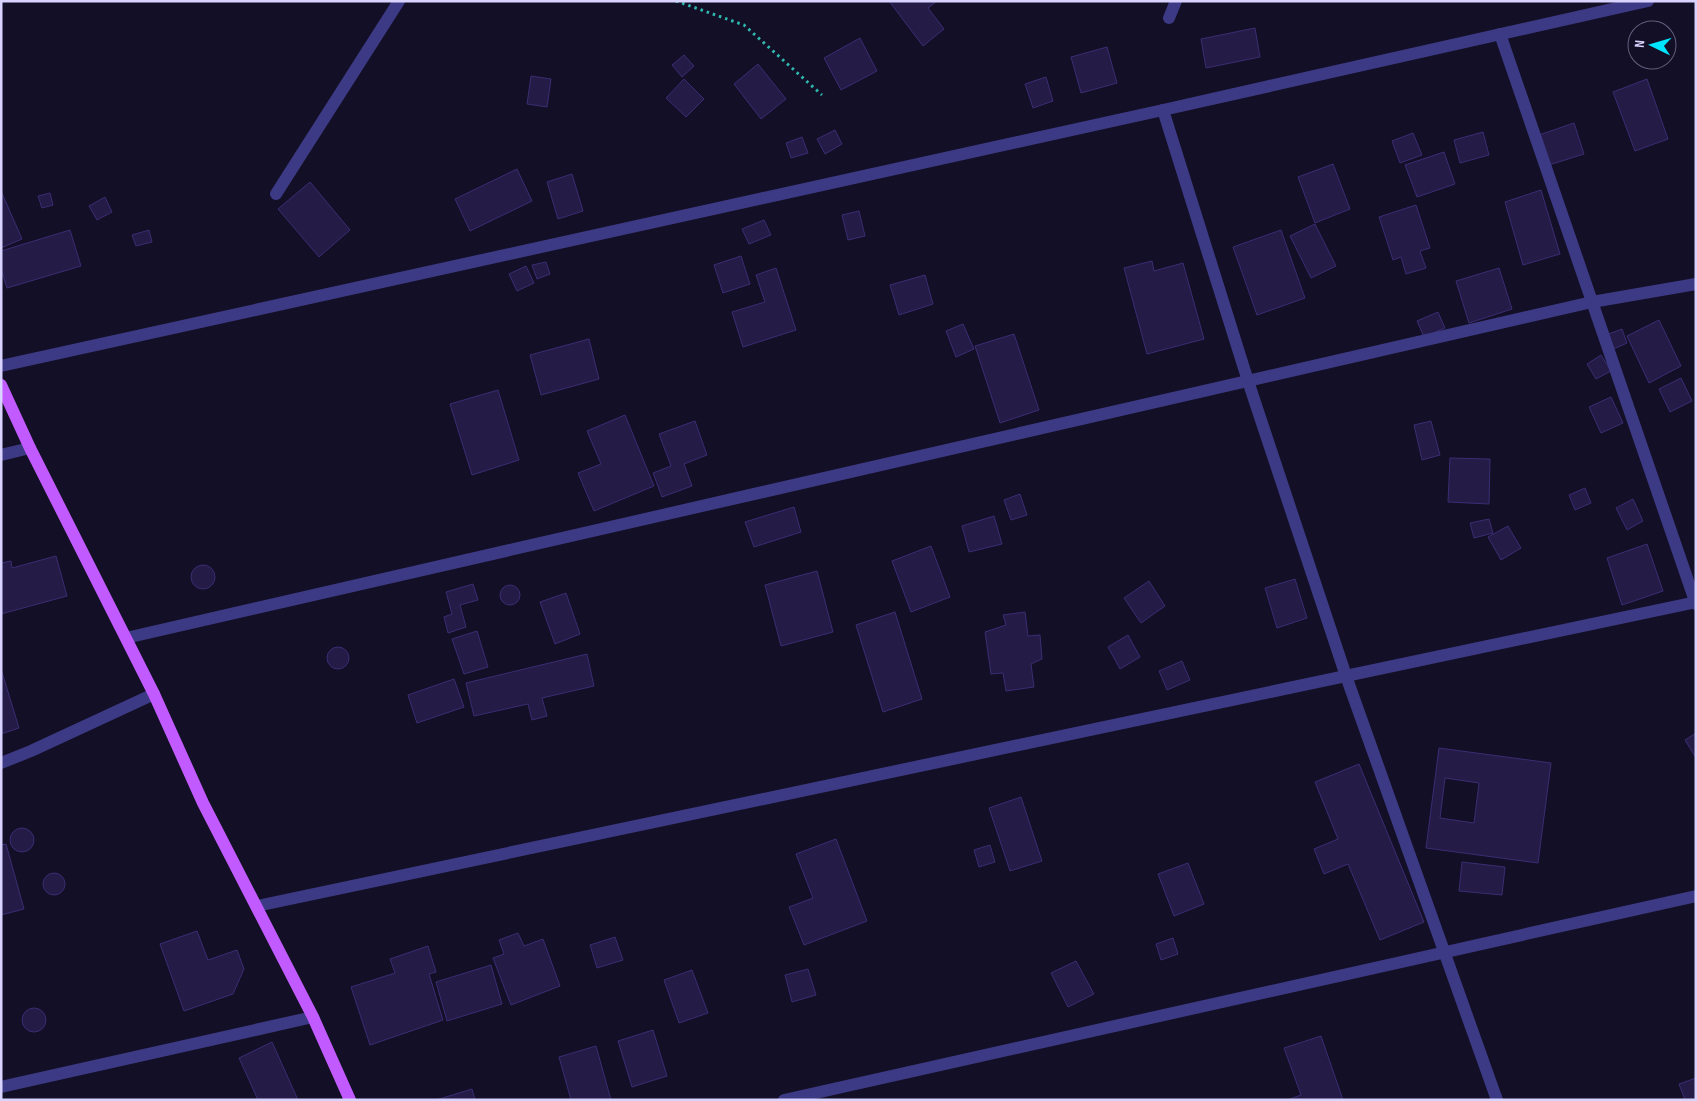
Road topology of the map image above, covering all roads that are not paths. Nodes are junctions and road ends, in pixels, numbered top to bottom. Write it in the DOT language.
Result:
graph roads {
  1 [pos="399,1"];
  2 [pos="1176,1"];
  3 [pos="1648,1"];
  4 [pos="1169,18"];
  5 [pos="1500,34"];
  6 [pos="1163,110"];
  7 [pos="276,194"];
  8 [pos="1696,284"];
  9 [pos="1592,302"];
  10 [pos="1,366"];
  11 [pos="1248,381"];
  12 [pos="1,385"];
  13 [pos="30,448"];
  14 [pos="1,456"];
  15 [pos="1695,603"];
  16 [pos="126,638"];
  17 [pos="1346,676"];
  18 [pos="154,694"];
  19 [pos="1,763"];
  20 [pos="1696,896"];
  21 [pos="257,906"];
  22 [pos="1444,952"];
  23 [pos="313,1017"];
  24 [pos="1,1087"];
  25 [pos="350,1100"];
  26 [pos="784,1100"];
  27 [pos="1497,1100"];
  1 -- 7 [label="street"];
  2 -- 4 [label="street"];
  3 -- 5 [label="street"];
  5 -- 6 [label="street"];
  5 -- 9 [label="street"];
  6 -- 10 [label="street"];
  6 -- 11 [label="street"];
  8 -- 9 [label="street"];
  9 -- 11 [label="street"];
  9 -- 15 [label="street"];
  11 -- 16 [label="street"];
  11 -- 17 [label="street"];
  12 -- 13 [label="main road"];
  13 -- 14 [label="street"];
  13 -- 16 [label="main road"];
  15 -- 17 [label="street"];
  16 -- 18 [label="main road"];
  17 -- 21 [label="street"];
  17 -- 22 [label="street"];
  18 -- 19 [label="street"];
  18 -- 21 [label="main road"];
  20 -- 22 [label="street"];
  21 -- 23 [label="main road"];
  22 -- 26 [label="street"];
  22 -- 27 [label="street"];
  23 -- 24 [label="street"];
  23 -- 25 [label="main road"];
}
